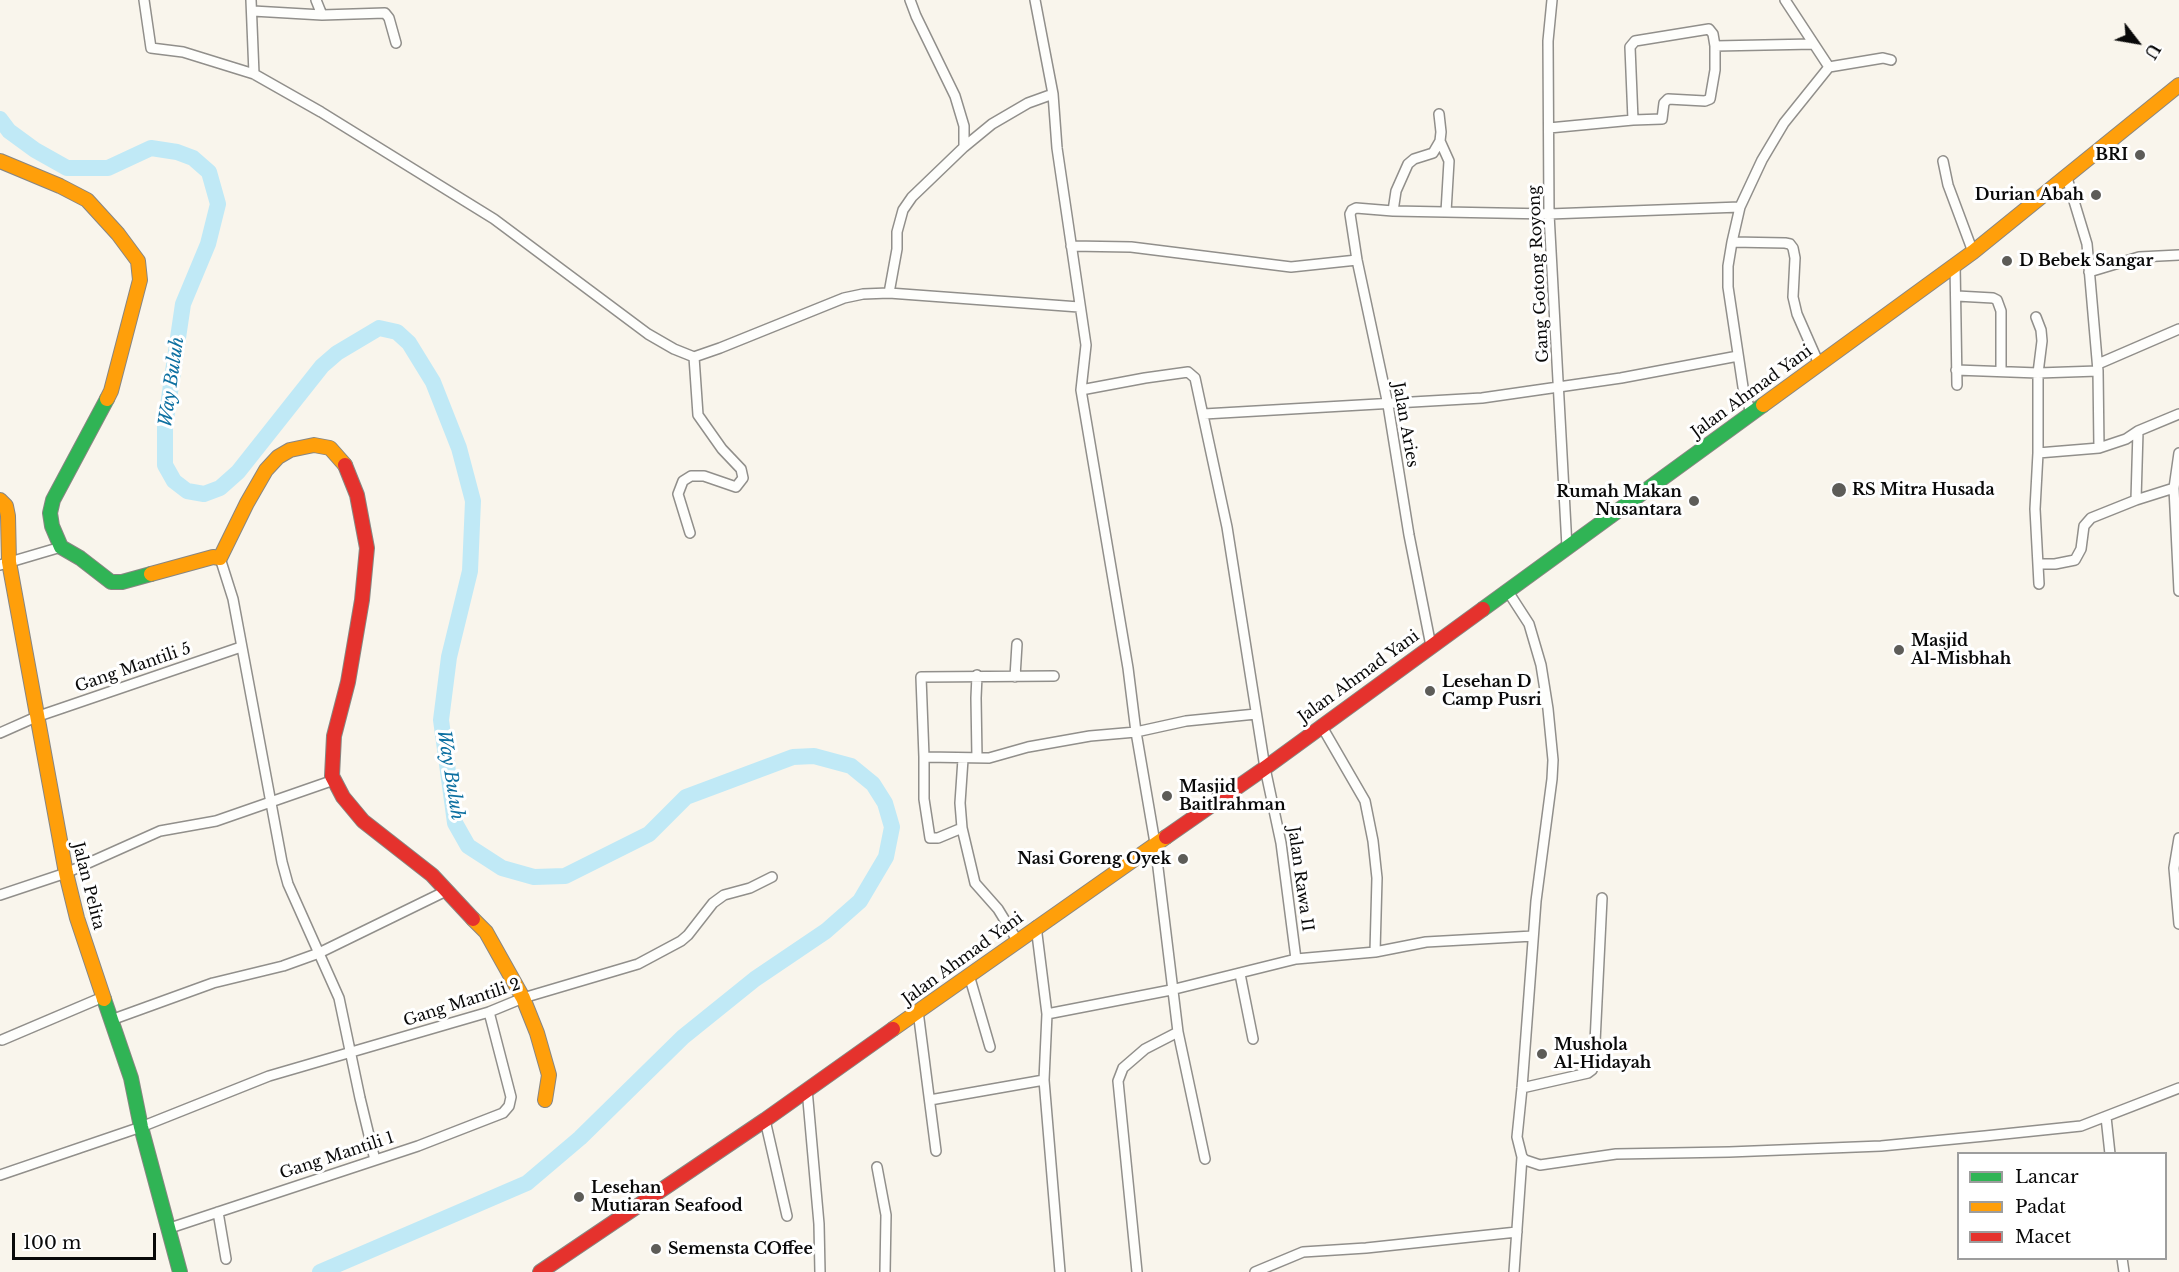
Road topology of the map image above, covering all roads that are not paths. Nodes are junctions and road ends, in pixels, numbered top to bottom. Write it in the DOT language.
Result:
graph roads {
  1 [pos="144,0"];
  2 [pos="251,0"];
  3 [pos="316,0"];
  4 [pos="910,0"];
  5 [pos="1035,0"];
  6 [pos="1552,0"];
  7 [pos="1785,0"];
  8 [pos="253,11"];
  9 [pos="322,15"];
  10 [pos="396,43"];
  11 [pos="1814,44"];
  12 [pos="1715,46"];
  13 [pos="1892,60"];
  14 [pos="1828,67"];
  15 [pos="254,74"];
  16 [pos="2179,85"];
  17 [pos="1053,94"];
  18 [pos="1439,114"];
  19 [pos="1634,120"];
  20 [pos="1549,128"];
  21 [pos="1440,141"];
  22 [pos="964,147"];
  23 [pos="0,161"];
  24 [pos="1943,162"];
  25 [pos="2067,178"];
  26 [pos="1740,207"];
  27 [pos="1393,211"];
  28 [pos="1446,212"];
  29 [pos="1550,214"];
  30 [pos="1732,242"];
  31 [pos="1071,246"];
  32 [pos="1973,252"];
  33 [pos="2179,255"];
  34 [pos="1357,260"];
  35 [pos="1955,264"];
  36 [pos="2089,272"];
  37 [pos="890,293"];
  38 [pos="1957,296"];
  39 [pos="1079,308"];
  40 [pos="2036,317"];
  41 [pos="2179,329"];
  42 [pos="1738,356"];
  43 [pos="694,357"];
  44 [pos="1819,364"];
  45 [pos="2098,367"];
  46 [pos="1956,370"];
  47 [pos="2001,371"];
  48 [pos="2038,374"];
  49 [pos="1957,385"];
  50 [pos="1560,388"];
  51 [pos="1082,390"];
  52 [pos="1388,405"];
  53 [pos="1751,413"];
  54 [pos="1204,414"];
  55 [pos="2179,414"];
  56 [pos="2138,431"];
  57 [pos="2099,448"];
  58 [pos="2038,453"];
  59 [pos="2179,453"];
  60 [pos="2174,488"];
  61 [pos="0,500"];
  62 [pos="2136,500"];
  63 [pos="690,532"];
  64 [pos="61,547"];
  65 [pos="1567,547"];
  66 [pos="220,558"];
  67 [pos="5,564"];
  68 [pos="2038,564"];
  69 [pos="2039,584"];
  70 [pos="1507,590"];
  71 [pos="2179,591"];
  72 [pos="1017,644"];
  73 [pos="1431,646"];
  74 [pos="241,647"];
  75 [pos="977,675"];
  76 [pos="1053,676"];
  77 [pos="1015,677"];
  78 [pos="1256,714"];
  79 [pos="36,717"];
  80 [pos="1321,725"];
  81 [pos="1136,732"];
  82 [pos="0,733"];
  83 [pos="924,758"];
  84 [pos="977,758"];
  85 [pos="963,759"];
  86 [pos="1264,768"];
  87 [pos="334,780"];
  88 [pos="272,802"];
  89 [pos="962,828"];
  90 [pos="2179,838"];
  91 [pos="1155,843"];
  92 [pos="66,873"];
  93 [pos="772,877"];
  94 [pos="446,891"];
  95 [pos="0,895"];
  96 [pos="1602,898"];
  97 [pos="2179,924"];
  98 [pos="1036,926"];
  99 [pos="1533,936"];
  100 [pos="1017,940"];
  101 [pos="1375,952"];
  102 [pos="319,953"];
  103 [pos="1296,959"];
  104 [pos="1240,974"];
  105 [pos="969,975"];
  106 [pos="1171,990"];
  107 [pos="103,997"];
  108 [pos="523,998"];
  109 [pos="918,1011"];
  110 [pos="489,1012"];
  111 [pos="1047,1014"];
  112 [pos="111,1020"];
  113 [pos="1178,1032"];
  114 [pos="1253,1039"];
  115 [pos="2,1040"];
  116 [pos="990,1047"];
  117 [pos="351,1053"];
  118 [pos="1044,1080"];
  119 [pos="1522,1088"];
  120 [pos="2179,1088"];
  121 [pos="807,1089"];
  122 [pos="545,1100"];
  123 [pos="930,1100"];
  124 [pos="2106,1117"];
  125 [pos="765,1120"];
  126 [pos="141,1126"];
  127 [pos="936,1151"];
  128 [pos="2110,1152"];
  129 [pos="1521,1157"];
  130 [pos="375,1160"];
  131 [pos="1205,1160"];
  132 [pos="877,1167"];
  133 [pos="0,1174"];
  134 [pos="218,1212"];
  135 [pos="787,1216"];
  136 [pos="170,1228"];
  137 [pos="1517,1232"];
  138 [pos="226,1259"];
  139 [pos="180,1272"];
  140 [pos="540,1272"];
  141 [pos="820,1272"];
  142 [pos="885,1272"];
  143 [pos="1060,1272"];
  144 [pos="1137,1272"];
  145 [pos="1255,1272"];
  146 [pos="1514,1272"];
  1 -- 15 [label="street"];
  2 -- 8 [label="street"];
  3 -- 9 [label="street"];
  4 -- 22 [label="street"];
  5 -- 17 [label="street"];
  6 -- 20 [label="street, Gang Gotong Royong"];
  7 -- 11 [label="street"];
  8 -- 9 [label="street"];
  8 -- 15 [label="street"];
  9 -- 10 [label="street"];
  11 -- 12 [label="street"];
  11 -- 14 [label="street"];
  12 -- 19 [label="street"];
  12 -- 19 [label="street"];
  13 -- 14 [label="street"];
  14 -- 26 [label="street"];
  15 -- 43 [label="street"];
  16 -- 25 [label="main road, Jalan Ahmad Yani"];
  17 -- 22 [label="street"];
  17 -- 31 [label="street"];
  18 -- 21 [label="street"];
  19 -- 20 [label="street"];
  20 -- 29 [label="street, Gang Gotong Royong"];
  21 -- 27 [label="street"];
  21 -- 28 [label="street"];
  22 -- 37 [label="street"];
  23 -- 64 [label="main road"];
  24 -- 32 [label="street"];
  25 -- 32 [label="main road, Jalan Ahmad Yani"];
  25 -- 36 [label="street"];
  26 -- 29 [label="street"];
  26 -- 30 [label="street"];
  27 -- 28 [label="street"];
  27 -- 34 [label="street, Jalan Aries"];
  28 -- 29 [label="street"];
  29 -- 50 [label="street, Gang Gotong Royong"];
  30 -- 42 [label="street"];
  30 -- 44 [label="street"];
  31 -- 34 [label="street"];
  31 -- 39 [label="street"];
  32 -- 35 [label="main road, Jalan Ahmad Yani"];
  33 -- 36 [label="street"];
  34 -- 52 [label="street, Jalan Aries"];
  35 -- 38 [label="street"];
  35 -- 44 [label="main road, Jalan Ahmad Yani"];
  36 -- 45 [label="street"];
  37 -- 39 [label="street"];
  37 -- 43 [label="street"];
  38 -- 46 [label="street"];
  38 -- 47 [label="street"];
  39 -- 51 [label="street"];
  40 -- 48 [label="street"];
  41 -- 45 [label="street"];
  42 -- 50 [label="street"];
  42 -- 53 [label="street"];
  43 -- 63 [label="street"];
  44 -- 53 [label="main road, Jalan Ahmad Yani"];
  45 -- 48 [label="street"];
  45 -- 57 [label="street"];
  46 -- 47 [label="street"];
  46 -- 49 [label="street"];
  47 -- 48 [label="street"];
  48 -- 58 [label="street"];
  50 -- 52 [label="street"];
  50 -- 65 [label="street, Gang Gotong Royong"];
  51 -- 54 [label="street, Jalan Rawa II"];
  51 -- 81 [label="street"];
  52 -- 54 [label="street"];
  52 -- 73 [label="street, Jalan Aries"];
  53 -- 65 [label="main road, Jalan Ahmad Yani"];
  54 -- 78 [label="street, Jalan Rawa II"];
  55 -- 56 [label="street"];
  56 -- 57 [label="street"];
  56 -- 62 [label="street"];
  57 -- 58 [label="street"];
  58 -- 68 [label="street"];
  59 -- 60 [label="street"];
  60 -- 62 [label="street"];
  60 -- 71 [label="street"];
  61 -- 67 [label="main road, Jalan Pelita"];
  62 -- 68 [label="street"];
  64 -- 66 [label="main road"];
  64 -- 67 [label="street"];
  65 -- 70 [label="main road, Jalan Ahmad Yani"];
  66 -- 74 [label="street"];
  66 -- 87 [label="main road"];
  67 -- 79 [label="main road, Jalan Pelita"];
  68 -- 69 [label="street"];
  70 -- 73 [label="main road, Jalan Ahmad Yani"];
  70 -- 99 [label="street"];
  72 -- 77 [label="street"];
  73 -- 80 [label="main road, Jalan Ahmad Yani"];
  74 -- 79 [label="street, Gang Mantili 5"];
  74 -- 88 [label="street"];
  75 -- 77 [label="street"];
  75 -- 83 [label="street"];
  75 -- 84 [label="street"];
  76 -- 77 [label="street"];
  78 -- 81 [label="street"];
  78 -- 86 [label="street, Jalan Rawa II"];
  79 -- 82 [label="street, Gang Mantili 5"];
  79 -- 92 [label="main road, Jalan Pelita"];
  80 -- 86 [label="main road, Jalan Ahmad Yani"];
  80 -- 101 [label="street"];
  81 -- 84 [label="street"];
  81 -- 91 [label="street"];
  83 -- 85 [label="street"];
  83 -- 89 [label="street"];
  84 -- 85 [label="street"];
  85 -- 89 [label="street"];
  86 -- 91 [label="main road, Jalan Ahmad Yani"];
  86 -- 103 [label="street, Jalan Rawa II"];
  87 -- 88 [label="street"];
  87 -- 94 [label="main road"];
  88 -- 92 [label="street"];
  88 -- 102 [label="street"];
  89 -- 100 [label="street"];
  90 -- 97 [label="street"];
  91 -- 98 [label="main road, Jalan Ahmad Yani"];
  91 -- 106 [label="street"];
  92 -- 95 [label="street"];
  92 -- 107 [label="main road, Jalan Pelita"];
  93 -- 108 [label="street, Gang Mantili 2"];
  94 -- 102 [label="street"];
  94 -- 108 [label="main road"];
  96 -- 119 [label="street"];
  98 -- 100 [label="main road, Jalan Ahmad Yani"];
  98 -- 111 [label="street"];
  99 -- 101 [label="street"];
  99 -- 119 [label="street"];
  100 -- 105 [label="main road, Jalan Ahmad Yani"];
  101 -- 103 [label="street"];
  102 -- 112 [label="street"];
  102 -- 117 [label="street"];
  103 -- 104 [label="street"];
  104 -- 106 [label="street"];
  104 -- 114 [label="street"];
  105 -- 109 [label="main road, Jalan Ahmad Yani"];
  105 -- 116 [label="street"];
  106 -- 111 [label="street"];
  106 -- 113 [label="street"];
  107 -- 112 [label="main road, Jalan Pelita"];
  107 -- 115 [label="street"];
  108 -- 110 [label="street, Gang Mantili 2"];
  108 -- 122 [label="main road"];
  109 -- 121 [label="main road, Jalan Ahmad Yani"];
  109 -- 123 [label="street"];
  110 -- 117 [label="street, Gang Mantili 2"];
  110 -- 130 [label="street, Gang Mantili 1"];
  111 -- 118 [label="street"];
  112 -- 126 [label="main road, Jalan Pelita"];
  113 -- 131 [label="street"];
  113 -- 144 [label="street"];
  117 -- 126 [label="street, Gang Mantili 2"];
  117 -- 130 [label="street"];
  118 -- 123 [label="street"];
  118 -- 143 [label="street"];
  119 -- 129 [label="street"];
  120 -- 124 [label="street"];
  121 -- 125 [label="main road, Jalan Ahmad Yani"];
  121 -- 141 [label="street"];
  123 -- 127 [label="street"];
  124 -- 128 [label="street"];
  124 -- 129 [label="street"];
  125 -- 135 [label="street"];
  125 -- 140 [label="main road, Jalan Ahmad Yani"];
  126 -- 133 [label="street, Gang Mantili 2"];
  126 -- 136 [label="main road, Jalan Pelita"];
  129 -- 137 [label="street"];
  130 -- 134 [label="street, Gang Mantili 1"];
  132 -- 142 [label="street"];
  134 -- 136 [label="street, Gang Mantili 1"];
  134 -- 138 [label="street"];
  136 -- 139 [label="main road, Jalan Pelita"];
  137 -- 145 [label="street"];
  137 -- 146 [label="street"];
}
